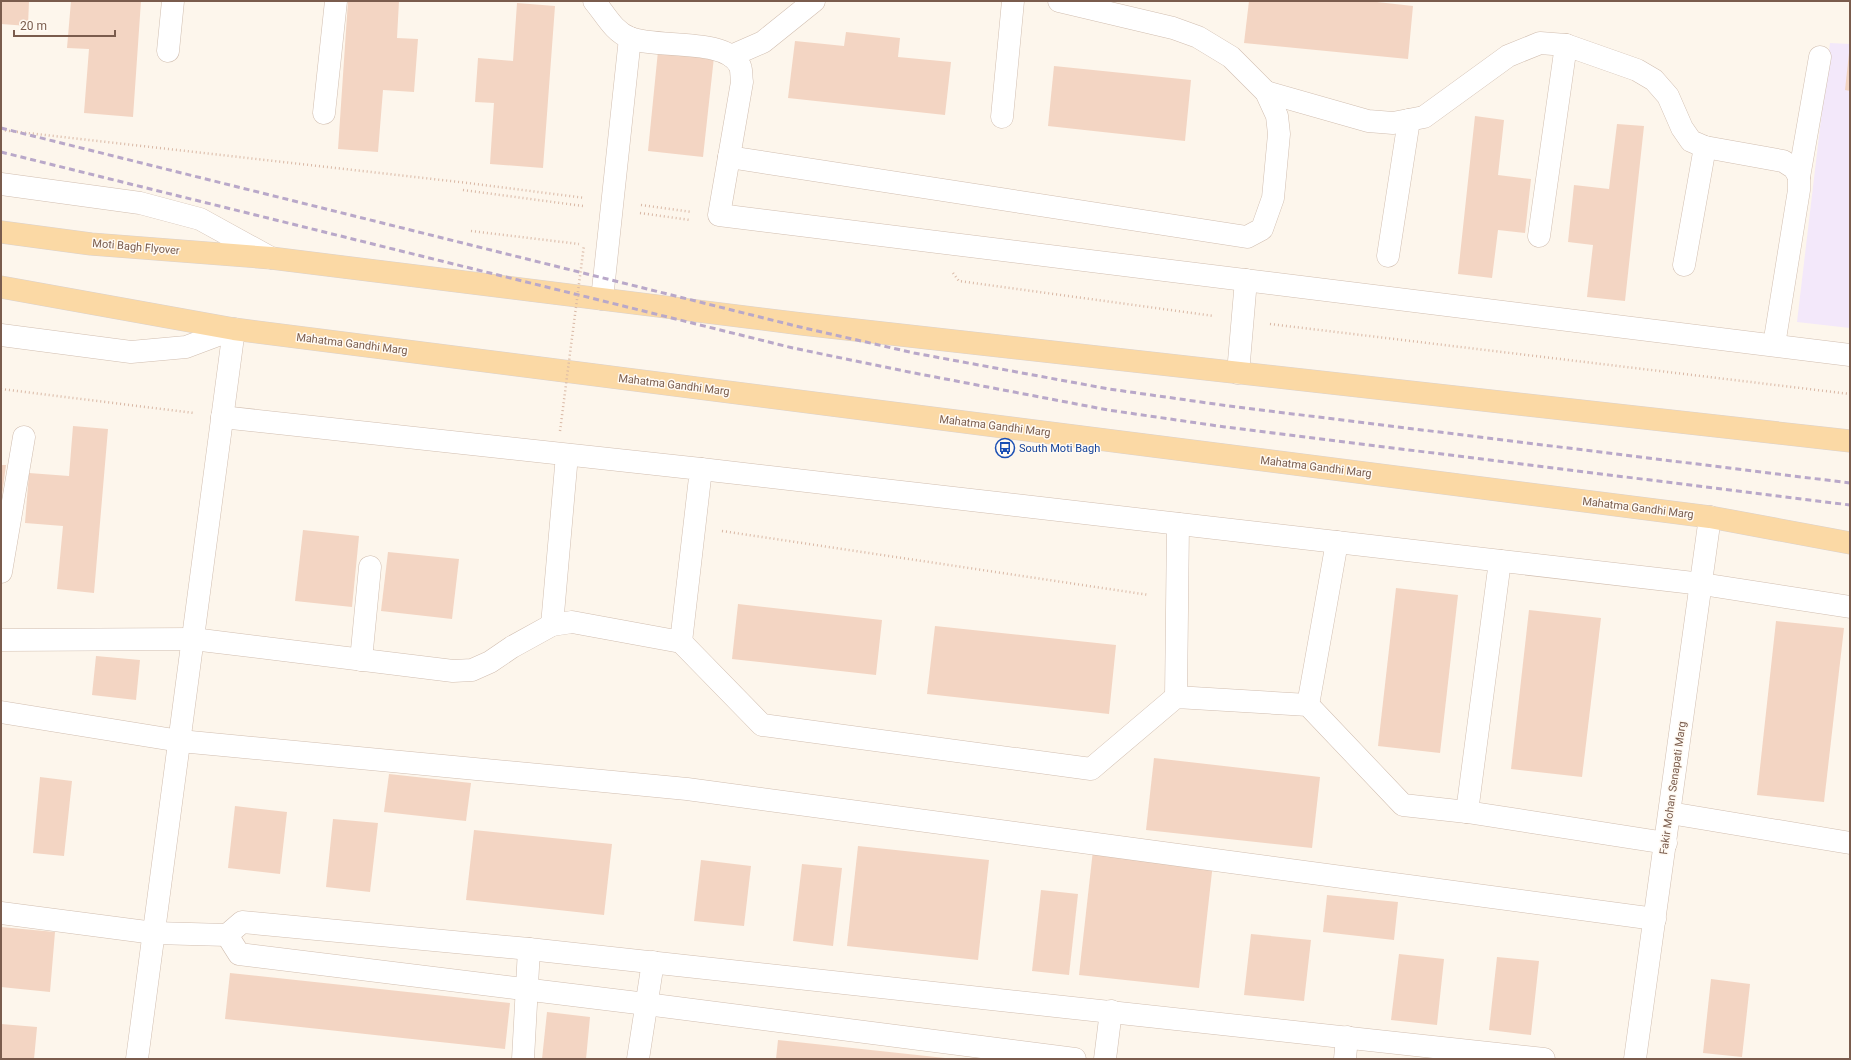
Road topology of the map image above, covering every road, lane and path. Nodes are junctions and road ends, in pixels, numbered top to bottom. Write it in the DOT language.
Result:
graph roads {
  1 [pos="173,1"];
  2 [pos="336,1"];
  3 [pos="594,1"];
  4 [pos="814,1"];
  5 [pos="1013,1"];
  6 [pos="1059,1"];
  7 [pos="630,38"];
  8 [pos="1566,46"];
  9 [pos="168,51"];
  10 [pos="731,56"];
  11 [pos="1820,56"];
  12 [pos="1266,92"];
  13 [pos="324,113"];
  14 [pos="1002,117"];
  15 [pos="1409,120"];
  16 [pos="1,130"];
  17 [pos="1705,147"];
  18 [pos="729,157"];
  19 [pos="1799,178"];
  20 [pos="1,184"];
  21 [pos="612,201"];
  22 [pos="719,215"];
  23 [pos="471,231"];
  24 [pos="1,232"];
  25 [pos="1539,236"];
  26 [pos="1388,256"];
  27 [pos="270,258"];
  28 [pos="1684,265"];
  29 [pos="1246,280"];
  30 [pos="1,287"];
  31 [pos="602,299"];
  32 [pos="234,329"];
  33 [pos="1,335"];
  34 [pos="1774,345"];
  35 [pos="1850,355"];
  36 [pos="1238,373"];
  37 [pos="1,389"];
  38 [pos="222,417"];
  39 [pos="560,431"];
  40 [pos="24,437"];
  41 [pos="1850,441"];
  42 [pos="567,455"];
  43 [pos="701,469"];
  44 [pos="1710,517"];
  45 [pos="1178,524"];
  46 [pos="695,527"];
  47 [pos="1337,542"];
  48 [pos="1850,543"];
  49 [pos="1500,561"];
  50 [pos="370,567"];
  51 [pos="1,572"];
  52 [pos="1702,584"];
  53 [pos="1177,599"];
  54 [pos="1850,607"];
  55 [pos="552,625"];
  56 [pos="193,639"];
  57 [pos="1,640"];
  58 [pos="681,642"];
  59 [pos="361,660"];
  60 [pos="1176,697"];
  61 [pos="1308,705"];
  62 [pos="1,712"];
  63 [pos="180,741"];
  64 [pos="1467,812"];
  65 [pos="1670,813"];
  66 [pos="1666,843"];
  67 [pos="1850,843"];
  68 [pos="1,913"];
  69 [pos="1655,919"];
  70 [pos="154,933"];
  71 [pos="227,935"];
  72 [pos="528,949"];
  73 [pos="653,962"];
  74 [pos="527,990"];
  75 [pos="646,1004"];
  76 [pos="1111,1011"];
  77 [pos="1348,1037"];
  78 [pos="137,1059"];
  79 [pos="523,1059"];
  80 [pos="638,1059"];
  81 [pos="1075,1059"];
  82 [pos="1105,1059"];
  83 [pos="1345,1059"];
  84 [pos="1544,1059"];
  85 [pos="1635,1059"];
  1 -- 9 [label="street"];
  2 -- 13 [label="street"];
  3 -- 7 [label="street"];
  4 -- 10 [label="street"];
  5 -- 14 [label="street"];
  6 -- 12 [label="street"];
  7 -- 10 [label="street"];
  7 -- 21 [label="street"];
  8 -- 15 [label="street"];
  8 -- 17 [label="street"];
  8 -- 25 [label="street"];
  10 -- 18 [label="street"];
  11 -- 19 [label="street"];
  12 -- 15 [label="street"];
  12 -- 18 [label="street"];
  15 -- 26 [label="street"];
  16 -- 21 [label="path"];
  17 -- 19 [label="street"];
  17 -- 28 [label="street"];
  18 -- 22 [label="street"];
  19 -- 34 [label="street"];
  20 -- 27 [label="street"];
  21 -- 22 [label="path"];
  21 -- 31 [label="street"];
  22 -- 29 [label="street"];
  23 -- 39 [label="path, bridge"];
  24 -- 27 [label="main road, Moti Bagh Flyover"];
  27 -- 31 [label="main road"];
  29 -- 34 [label="street"];
  29 -- 36 [label="street"];
  30 -- 32 [label="main road"];
  31 -- 36 [label="main road"];
  32 -- 33 [label="street"];
  32 -- 38 [label="street"];
  32 -- 44 [label="main road, Mahatma Gandhi Marg"];
  34 -- 35 [label="street"];
  36 -- 41 [label="main road"];
  37 -- 38 [label="path"];
  38 -- 42 [label="street"];
  38 -- 56 [label="street"];
  40 -- 51 [label="street"];
  42 -- 43 [label="street"];
  42 -- 55 [label="street"];
  43 -- 45 [label="street"];
  43 -- 46 [label="street"];
  44 -- 48 [label="main road, Mahatma Gandhi Marg"];
  44 -- 52 [label="street, Fakir Mohan Senapati Marg"];
  45 -- 47 [label="street"];
  45 -- 53 [label="street"];
  46 -- 53 [label="path"];
  46 -- 58 [label="street"];
  47 -- 49 [label="street"];
  47 -- 61 [label="street"];
  49 -- 52 [label="street"];
  49 -- 64 [label="street"];
  50 -- 59 [label="street"];
  52 -- 54 [label="street"];
  52 -- 65 [label="street, Fakir Mohan Senapati Marg"];
  53 -- 60 [label="street"];
  55 -- 58 [label="street"];
  55 -- 59 [label="street"];
  56 -- 57 [label="street"];
  56 -- 59 [label="street"];
  56 -- 63 [label="street"];
  58 -- 60 [label="street"];
  60 -- 61 [label="street"];
  61 -- 64 [label="street"];
  62 -- 63 [label="street"];
  63 -- 69 [label="street"];
  63 -- 70 [label="street"];
  64 -- 66 [label="street"];
  65 -- 66 [label="street, Fakir Mohan Senapati Marg"];
  65 -- 67 [label="street"];
  66 -- 69 [label="street, Fakir Mohan Senapati Marg"];
  68 -- 70 [label="street"];
  69 -- 85 [label="street, Fakir Mohan Senapati Marg"];
  70 -- 71 [label="street"];
  70 -- 78 [label="street"];
  71 -- 72 [label="street"];
  71 -- 74 [label="street"];
  72 -- 73 [label="street"];
  72 -- 74 [label="street"];
  73 -- 75 [label="street"];
  73 -- 76 [label="street"];
  74 -- 75 [label="street"];
  74 -- 79 [label="street"];
  75 -- 80 [label="street"];
  75 -- 81 [label="street"];
  76 -- 77 [label="street"];
  76 -- 82 [label="street"];
  77 -- 83 [label="street"];
  77 -- 84 [label="street"];
}
